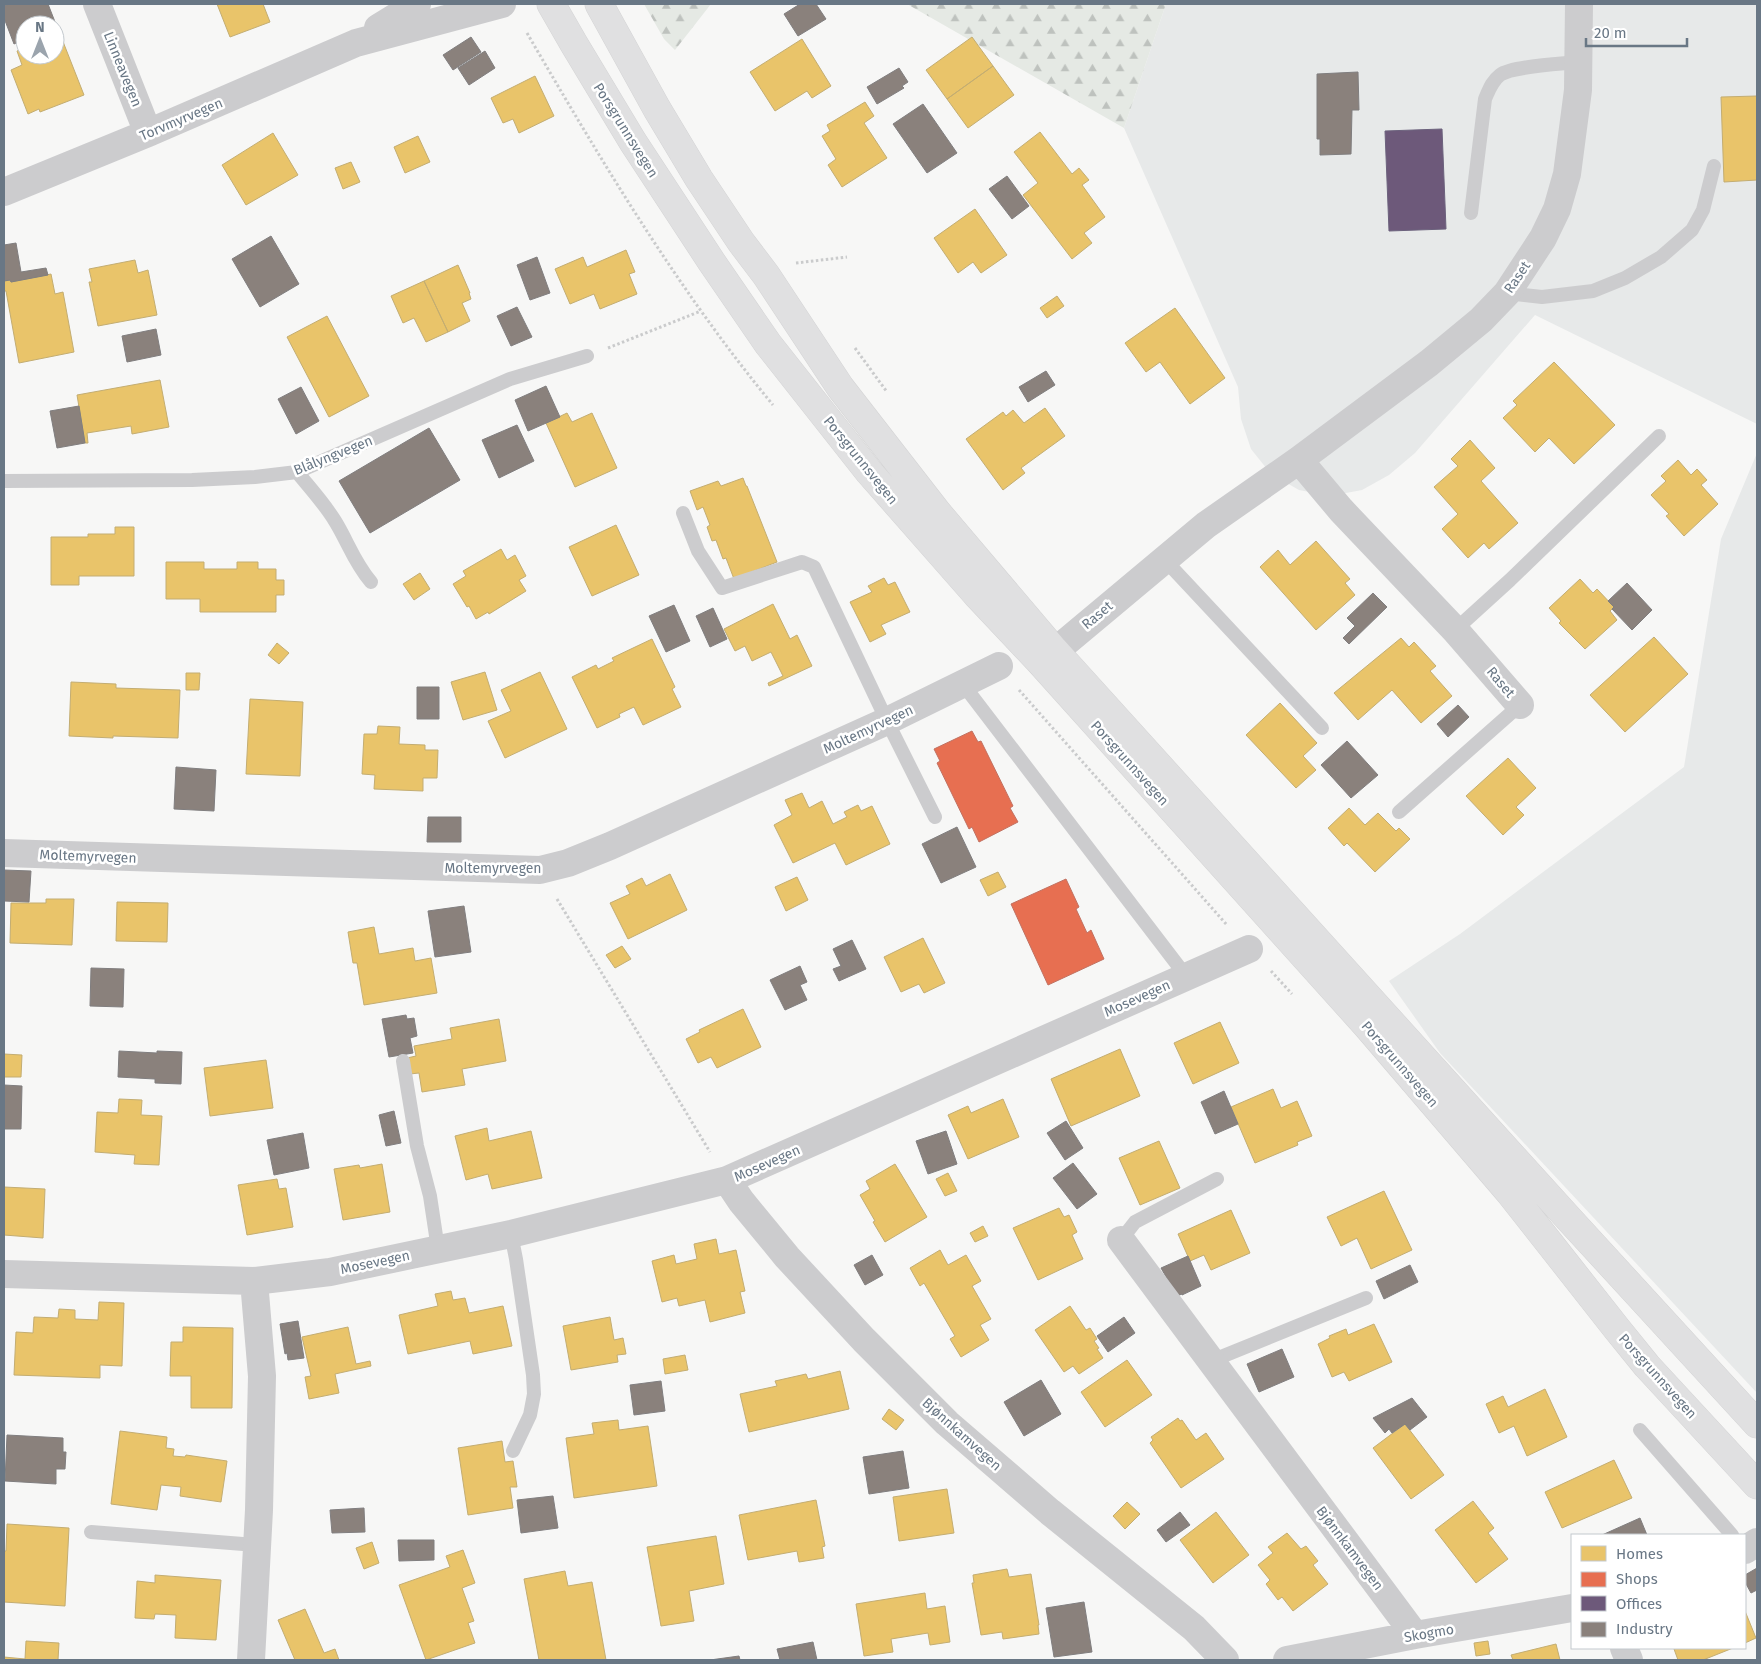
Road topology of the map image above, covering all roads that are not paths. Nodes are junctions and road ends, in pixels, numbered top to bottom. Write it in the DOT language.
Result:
graph roads {
  1 [pos="97,4"];
  2 [pos="417,4"];
  3 [pos="502,4"];
  4 [pos="552,4"];
  5 [pos="599,4"];
  6 [pos="1579,4"];
  7 [pos="356,43"];
  8 [pos="1578,62"];
  9 [pos="148,133"];
  10 [pos="1714,166"];
  11 [pos="4,192"];
  12 [pos="1472,213"];
  13 [pos="1507,293"];
  14 [pos="587,356"];
  15 [pos="1659,436"];
  16 [pos="1299,460"];
  17 [pos="297,472"];
  18 [pos="4,481"];
  19 [pos="683,513"];
  20 [pos="1164,559"];
  21 [pos="370,582"];
  22 [pos="1456,630"];
  23 [pos="1048,657"];
  24 [pos="999,666"];
  25 [pos="962,684"];
  26 [pos="1520,705"];
  27 [pos="887,721"];
  28 [pos="1322,728"];
  29 [pos="1399,812"];
  30 [pos="935,817"];
  31 [pos="4,853"];
  32 [pos="1249,949"];
  33 [pos="1186,976"];
  34 [pos="403,1061"];
  35 [pos="1217,1179"];
  36 [pos="727,1180"];
  37 [pos="511,1234"];
  38 [pos="1121,1240"];
  39 [pos="438,1250"];
  40 [pos="4,1274"];
  41 [pos="254,1281"];
  42 [pos="1366,1298"];
  43 [pos="1211,1360"];
  44 [pos="1757,1424"];
  45 [pos="1640,1430"];
  46 [pos="513,1451"];
  47 [pos="1757,1485"];
  48 [pos="91,1532"];
  49 [pos="1731,1534"];
  50 [pos="1757,1542"];
  51 [pos="256,1545"];
  52 [pos="1746,1549"];
  53 [pos="1571,1608"];
  54 [pos="1415,1635"];
  55 [pos="251,1660"];
  56 [pos="1225,1660"];
  57 [pos="1287,1660"];
  1 -- 9 [label="street, Linneavegen"];
  2 -- 7 [label="street, Torvmyrvegen"];
  3 -- 7 [label="street, Torvmyrvegen"];
  4 -- 23 [label="highway, Porsgrunnsvegen"];
  5 -- 23 [label="highway, Porsgrunnsvegen"];
  6 -- 8 [label="street, Raset"];
  7 -- 9 [label="street, Torvmyrvegen"];
  8 -- 12 [label="lane"];
  8 -- 13 [label="street, Raset"];
  9 -- 11 [label="street, Torvmyrvegen"];
  10 -- 13 [label="lane"];
  13 -- 16 [label="street, Raset"];
  14 -- 17 [label="lane, Blålyngvegen"];
  15 -- 22 [label="lane"];
  16 -- 20 [label="street, Raset"];
  16 -- 22 [label="street, Raset"];
  17 -- 18 [label="lane, Blålyngvegen"];
  17 -- 21 [label="lane"];
  19 -- 27 [label="lane"];
  20 -- 23 [label="street, Raset"];
  20 -- 28 [label="lane"];
  22 -- 26 [label="street, Raset"];
  23 -- 44 [label="highway, Porsgrunnsvegen"];
  23 -- 47 [label="highway, Porsgrunnsvegen"];
  24 -- 25 [label="street, Moltemyrvegen"];
  25 -- 27 [label="street, Moltemyrvegen"];
  25 -- 33 [label="lane"];
  26 -- 29 [label="lane"];
  27 -- 30 [label="lane"];
  27 -- 31 [label="street, Moltemyrvegen"];
  32 -- 33 [label="street, Mosevegen"];
  33 -- 36 [label="street, Mosevegen"];
  34 -- 39 [label="lane"];
  35 -- 38 [label="lane, Bjønnkamvegen"];
  36 -- 37 [label="street, Mosevegen"];
  36 -- 56 [label="street, Bjønnkamvegen"];
  37 -- 39 [label="street, Mosevegen"];
  37 -- 46 [label="lane"];
  38 -- 43 [label="street, Bjønnkamvegen"];
  39 -- 41 [label="street, Mosevegen"];
  40 -- 41 [label="street, Mosevegen"];
  41 -- 51 [label="street"];
  42 -- 43 [label="lane"];
  43 -- 54 [label="street, Bjønnkamvegen"];
  45 -- 49 [label="lane"];
  48 -- 51 [label="lane"];
  50 -- 52 [label="street"];
  51 -- 55 [label="street"];
  53 -- 54 [label="street, Skogmo"];
  54 -- 57 [label="street, Skogmo"];
}
